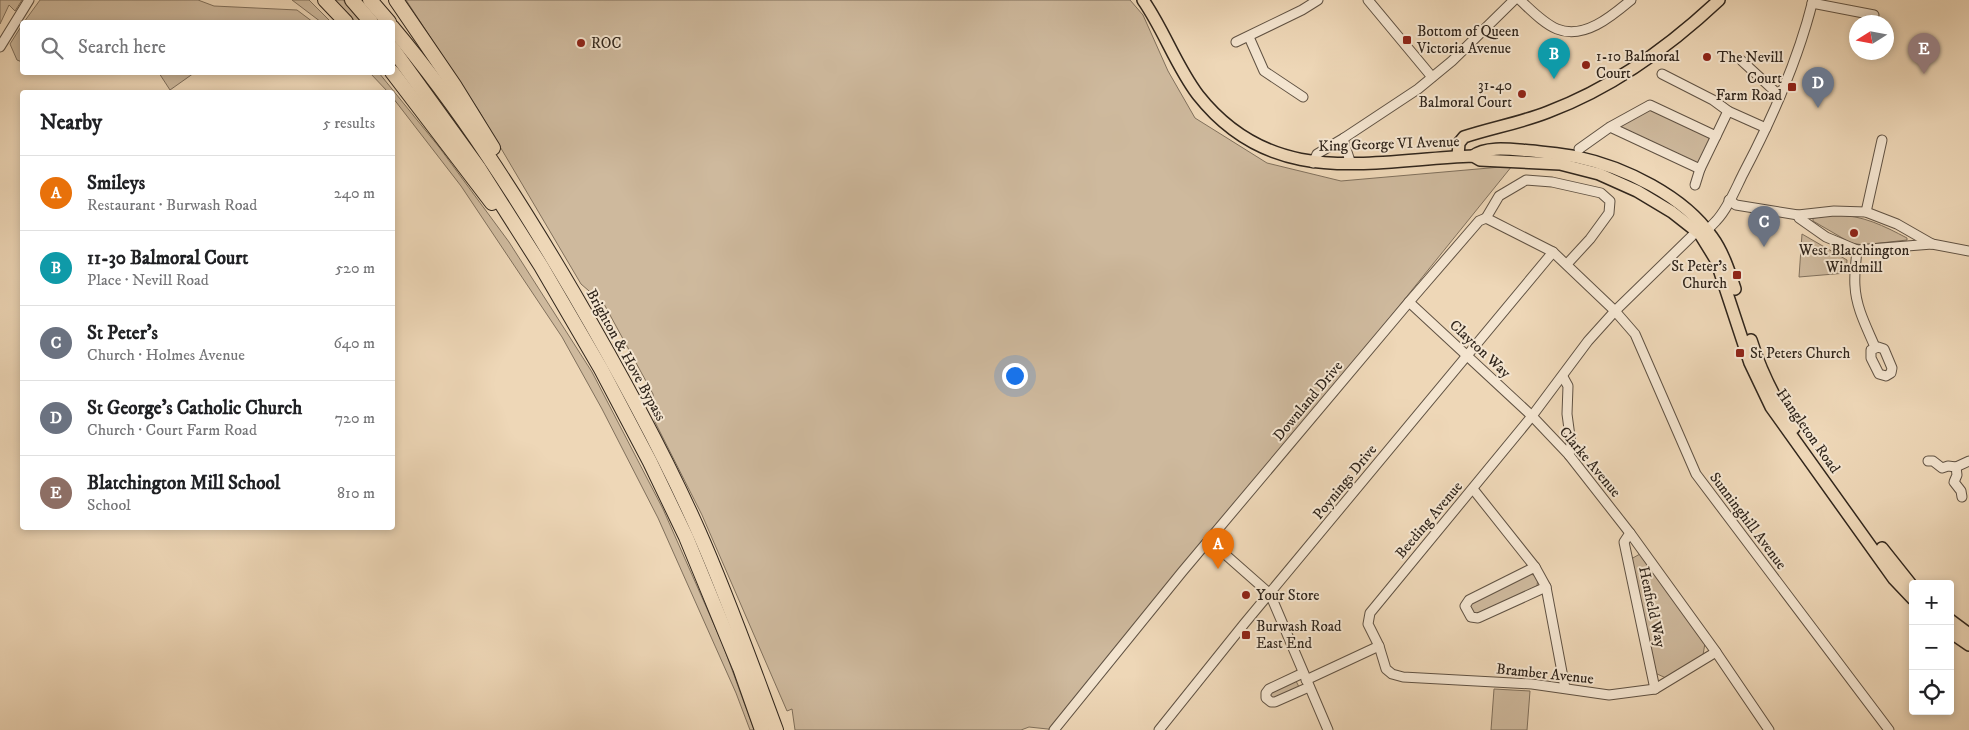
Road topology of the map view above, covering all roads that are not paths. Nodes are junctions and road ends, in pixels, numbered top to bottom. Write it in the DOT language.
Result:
graph roads {
  1 [pos="29,0"];
  2 [pos="325,0"];
  3 [pos="352,0"];
  4 [pos="370,0"];
  5 [pos="396,0"];
  6 [pos="1143,0"];
  7 [pos="1318,0"];
  8 [pos="1368,0"];
  9 [pos="1514,0"];
  10 [pos="1520,0"];
  11 [pos="1631,0"];
  12 [pos="1719,0"];
  13 [pos="1813,2"];
  14 [pos="1874,15"];
  15 [pos="344,20"];
  16 [pos="369,20"];
  17 [pos="387,20"];
  18 [pos="395,31"];
  19 [pos="1249,37"];
  20 [pos="1236,42"];
  21 [pos="0,47"];
  22 [pos="395,52"];
  23 [pos="1742,61"];
  24 [pos="1662,74"];
  25 [pos="394,75"];
  26 [pos="1432,77"];
  27 [pos="1780,96"];
  28 [pos="1303,97"];
  29 [pos="1728,111"];
  30 [pos="1610,128"];
  31 [pos="1766,128"];
  32 [pos="1716,136"];
  33 [pos="1344,138"];
  34 [pos="1882,140"];
  35 [pos="1579,149"];
  36 [pos="1458,156"];
  37 [pos="1313,163"];
  38 [pos="1351,164"];
  39 [pos="1700,169"];
  40 [pos="1695,185"];
  41 [pos="1729,200"];
  42 [pos="523,209"];
  43 [pos="1866,212"];
  44 [pos="1798,214"];
  45 [pos="1486,218"];
  46 [pos="1703,232"];
  47 [pos="1932,244"];
  48 [pos="1857,250"];
  49 [pos="1969,251"];
  50 [pos="1553,252"];
  51 [pos="1567,264"];
  52 [pos="541,266"];
  53 [pos="1408,302"];
  54 [pos="1615,311"];
  55 [pos="1875,347"];
  56 [pos="1467,355"];
  57 [pos="1563,377"];
  58 [pos="1532,416"];
  59 [pos="1569,455"];
  60 [pos="1928,461"];
  61 [pos="1969,461"];
  62 [pos="1956,467"];
  63 [pos="1473,489"];
  64 [pos="1962,497"];
  65 [pos="1630,533"];
  66 [pos="1210,541"];
  67 [pos="1881,554"];
  68 [pos="1535,567"];
  69 [pos="1909,583"];
  70 [pos="1546,587"];
  71 [pos="1270,594"];
  72 [pos="1909,595"];
  73 [pos="1954,623"];
  74 [pos="1969,634"];
  75 [pos="1954,635"];
  76 [pos="1969,645"];
  77 [pos="1379,646"];
  78 [pos="1716,652"];
  79 [pos="1306,680"];
  80 [pos="1565,688"];
  81 [pos="1656,689"];
  82 [pos="762,730"];
  83 [pos="776,730"];
  84 [pos="1054,730"];
  85 [pos="1159,730"];
  86 [pos="1328,730"];
  87 [pos="1770,730"];
  88 [pos="1889,730"];
  1 -- 21 [label="street"];
  2 -- 15 [label="highway"];
  3 -- 16 [label="highway"];
  4 -- 17 [label="highway"];
  5 -- 42 [label="highway"];
  6 -- 37 [label="main road, King George VI Avenue"];
  7 -- 19 [label="street"];
  8 -- 26 [label="street"];
  9 -- 26 [label="street"];
  10 -- 11 [label="street"];
  12 -- 36 [label="main road"];
  13 -- 14 [label="street"];
  13 -- 27 [label="street"];
  18 -- 42 [label="highway, Brighton & Hove Bypass"];
  19 -- 20 [label="street"];
  19 -- 28 [label="street"];
  22 -- 52 [label="highway, Brighton & Hove Bypass"];
  23 -- 27 [label="street"];
  24 -- 29 [label="street"];
  25 -- 52 [label="highway"];
  26 -- 33 [label="street"];
  27 -- 31 [label="street"];
  29 -- 31 [label="street"];
  29 -- 32 [label="street"];
  30 -- 32 [label="street"];
  30 -- 35 [label="street"];
  30 -- 39 [label="street"];
  31 -- 41 [label="street"];
  32 -- 39 [label="street"];
  33 -- 37 [label="street"];
  33 -- 38 [label="street"];
  34 -- 43 [label="street"];
  36 -- 38 [label="main road, King George VI Avenue"];
  36 -- 46 [label="main road, King George VI Avenue"];
  37 -- 38 [label="main road, King George VI Avenue"];
  39 -- 40 [label="street"];
  41 -- 44 [label="street"];
  41 -- 46 [label="street"];
  42 -- 83 [label="highway, Brighton & Hove Bypass"];
  43 -- 44 [label="street"];
  43 -- 47 [label="street"];
  44 -- 48 [label="street"];
  45 -- 50 [label="street"];
  45 -- 51 [label="street, Downland Drive"];
  45 -- 53 [label="street, Downland Drive"];
  46 -- 54 [label="street"];
  46 -- 67 [label="main road, Hangleton Road"];
  47 -- 48 [label="street"];
  47 -- 49 [label="street"];
  48 -- 55 [label="street"];
  50 -- 51 [label="street"];
  50 -- 56 [label="street, Poynings Drive"];
  51 -- 54 [label="street"];
  52 -- 82 [label="highway, Brighton & Hove Bypass"];
  53 -- 56 [label="street, Clayton Way"];
  53 -- 66 [label="street, Downland Drive"];
  54 -- 57 [label="street"];
  54 -- 88 [label="street, Sunninghill Avenue"];
  56 -- 58 [label="street, Clayton Way"];
  56 -- 71 [label="street, Poynings Drive"];
  57 -- 58 [label="street"];
  57 -- 59 [label="street"];
  58 -- 59 [label="street, Clarke Avenue"];
  58 -- 63 [label="street, Beeding Avenue"];
  59 -- 65 [label="street, Clarke Avenue"];
  60 -- 62 [label="street"];
  61 -- 62 [label="street"];
  62 -- 64 [label="street"];
  63 -- 68 [label="street"];
  63 -- 77 [label="street, Beeding Avenue"];
  65 -- 78 [label="street, Clarke Avenue"];
  65 -- 81 [label="street, Henfield Way"];
  66 -- 71 [label="street"];
  66 -- 84 [label="street, Downland Drive"];
  67 -- 69 [label="main road, Hangleton Road"];
  67 -- 72 [label="main road, Hangleton Road"];
  68 -- 70 [label="street"];
  68 -- 70 [label="street"];
  70 -- 80 [label="street"];
  71 -- 79 [label="street"];
  71 -- 85 [label="street, Poynings Drive"];
  73 -- 74 [label="main road"];
  75 -- 76 [label="main road"];
  77 -- 79 [label="street"];
  77 -- 80 [label="street, Bramber Avenue"];
  78 -- 81 [label="street, Bramber Avenue"];
  78 -- 87 [label="street, Clarke Avenue"];
  79 -- 86 [label="street"];
  80 -- 81 [label="street, Bramber Avenue"];
}
